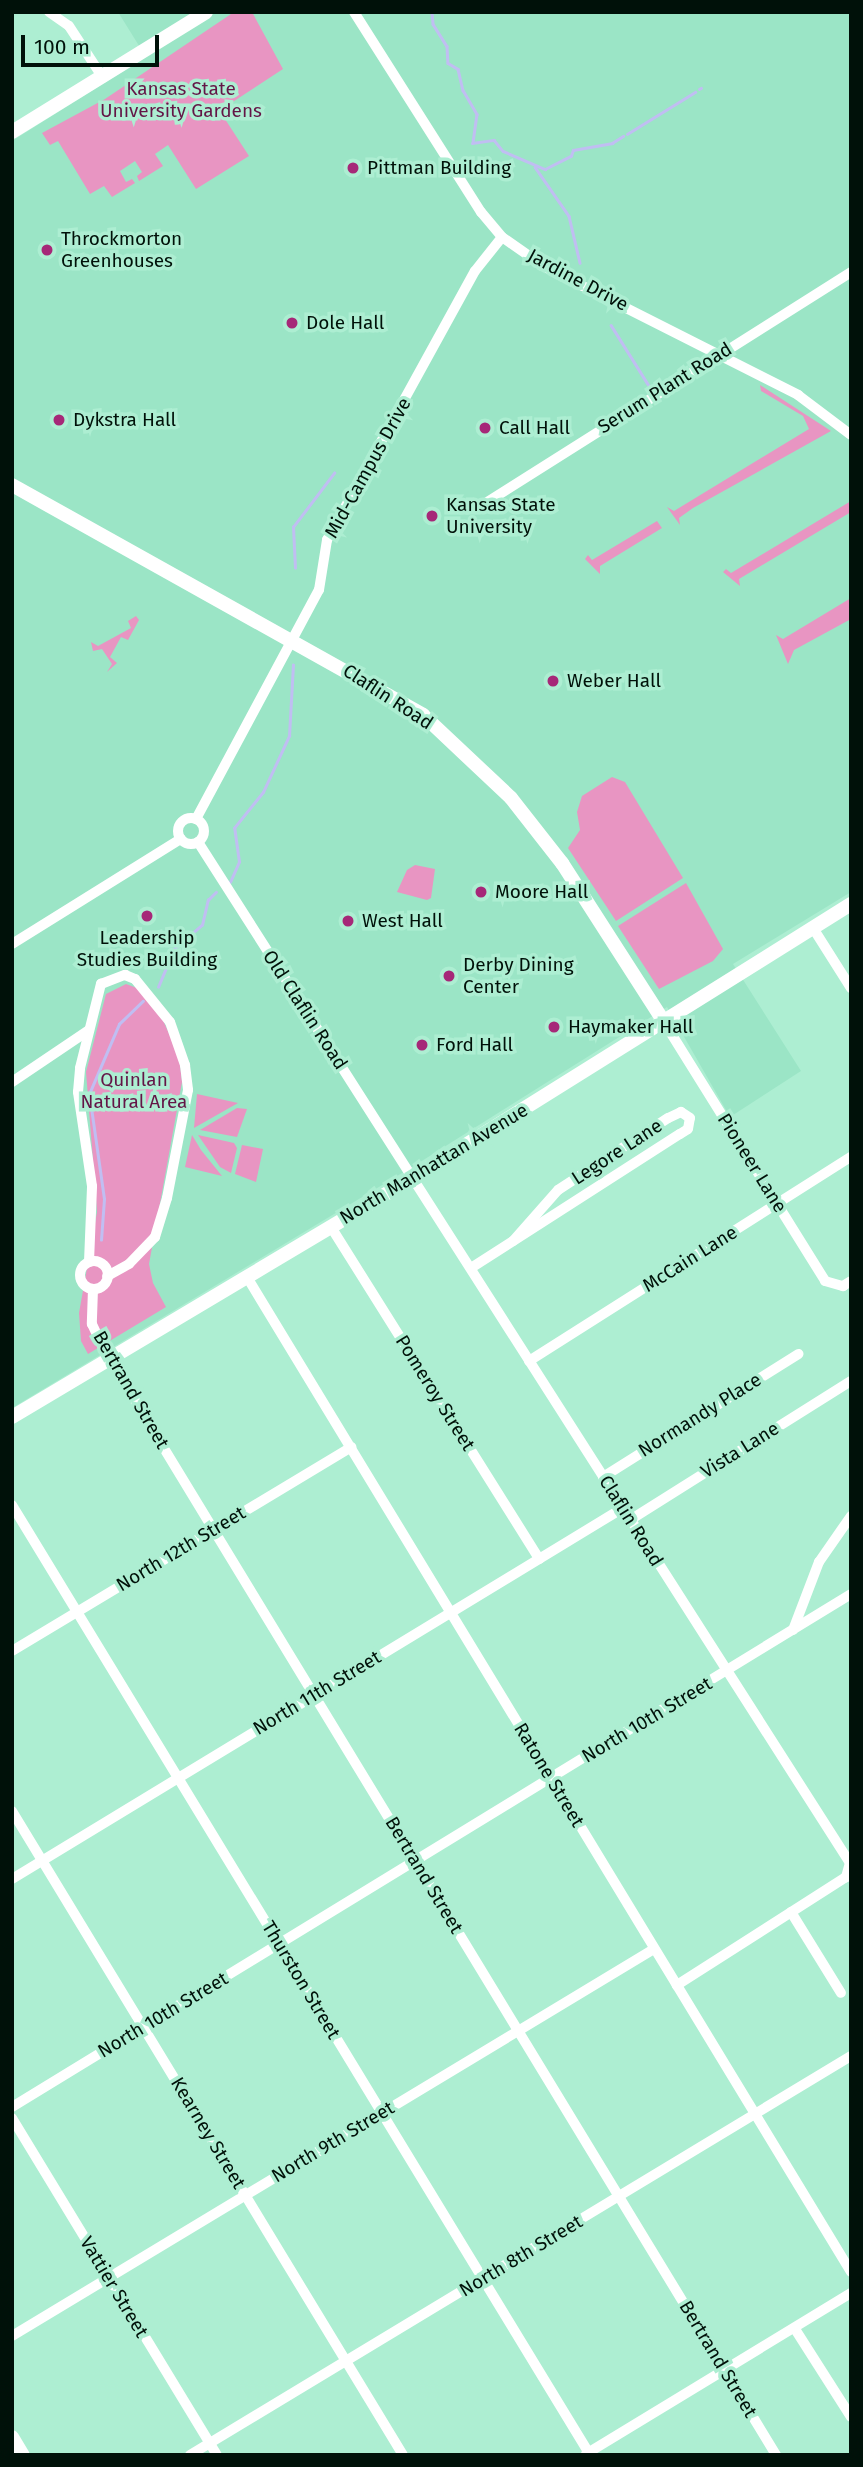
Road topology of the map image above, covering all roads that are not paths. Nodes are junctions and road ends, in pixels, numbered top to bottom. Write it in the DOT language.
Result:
graph roads {
  1 [pos="49,12"];
  2 [pos="206,12"];
  3 [pos="354,12"];
  4 [pos="103,78"];
  5 [pos="12,132"];
  6 [pos="502,237"];
  7 [pos="851,272"];
  8 [pos="721,354"];
  9 [pos="851,436"];
  10 [pos="12,485"];
  11 [pos="481,506"];
  12 [pos="295,640"];
  13 [pos="196,819"];
  14 [pos="181,839"];
  15 [pos="198,842"];
  16 [pos="851,904"];
  17 [pos="813,928"];
  18 [pos="12,944"];
  19 [pos="851,988"];
  20 [pos="664,1022"];
  21 [pos="89,1030"];
  22 [pos="12,1082"];
  23 [pos="851,1157"];
  24 [pos="413,1178"];
  25 [pos="777,1204"];
  26 [pos="331,1227"];
  27 [pos="513,1241"];
  28 [pos="89,1262"];
  29 [pos="471,1268"];
  30 [pos="107,1276"];
  31 [pos="247,1277"];
  32 [pos="851,1281"];
  33 [pos="93,1289"];
  34 [pos="798,1354"];
  35 [pos="111,1359"];
  36 [pos="529,1361"];
  37 [pos="851,1381"];
  38 [pos="12,1417"];
  39 [pos="351,1447"];
  40 [pos="603,1478"];
  41 [pos="12,1504"];
  42 [pos="623,1508"];
  43 [pos="851,1516"];
  44 [pos="630,1520"];
  45 [pos="214,1530"];
  46 [pos="539,1559"];
  47 [pos="851,1594"];
  48 [pos="78,1612"];
  49 [pos="450,1612"];
  50 [pos="793,1630"];
  51 [pos="12,1651"];
  52 [pos="726,1672"];
  53 [pos="315,1695"];
  54 [pos="178,1778"];
  55 [pos="551,1779"];
  56 [pos="12,1811"];
  57 [pos="42,1861"];
  58 [pos="416,1861"];
  59 [pos="850,1863"];
  60 [pos="12,1879"];
  61 [pos="791,1912"];
  62 [pos="280,1944"];
  63 [pos="654,1949"];
  64 [pos="677,1985"];
  65 [pos="841,1993"];
  66 [pos="143,2027"];
  67 [pos="518,2030"];
  68 [pos="851,2056"];
  69 [pos="12,2107"];
  70 [pos="382,2112"];
  71 [pos="754,2115"];
  72 [pos="12,2119"];
  73 [pos="246,2196"];
  74 [pos="619,2196"];
  75 [pos="851,2272"];
  76 [pos="108,2277"];
  77 [pos="483,2278"];
  78 [pos="851,2293"];
  79 [pos="795,2329"];
  80 [pos="12,2336"];
  81 [pos="346,2361"];
  82 [pos="725,2371"];
  83 [pos="851,2417"];
  84 [pos="12,2437"];
  85 [pos="210,2443"];
  86 [pos="588,2454"];
  87 [pos="23,2455"];
  88 [pos="190,2455"];
  89 [pos="217,2455"];
  90 [pos="404,2455"];
  91 [pos="776,2455"];
  1 -- 4 [label="street"];
  2 -- 4 [label="street"];
  3 -- 6 [label="street, Jardine Drive"];
  4 -- 5 [label="street"];
  6 -- 8 [label="street, Jardine Drive"];
  6 -- 12 [label="street, Mid-Campus Drive"];
  7 -- 8 [label="street, Serum Plant Road"];
  8 -- 9 [label="street, Jardine Drive"];
  8 -- 11 [label="street, Serum Plant Road"];
  10 -- 12 [label="street, Claflin Road"];
  12 -- 13 [label="street, Mid-Campus Drive"];
  12 -- 20 [label="street, Claflin Road"];
  13 -- 14 [label="street, Mid-Campus Drive"];
  13 -- 15 [label="street"];
  14 -- 15 [label="street"];
  14 -- 18 [label="street"];
  15 -- 24 [label="street, Old Claflin Road"];
  16 -- 17 [label="street, North Manhattan Avenue"];
  17 -- 19 [label="street"];
  17 -- 20 [label="street, North Manhattan Avenue"];
  20 -- 24 [label="street, North Manhattan Avenue"];
  20 -- 25 [label="street, Pioneer Lane"];
  21 -- 22 [label="street"];
  21 -- 28 [label="street"];
  21 -- 30 [label="street"];
  23 -- 25 [label="street, McCain Lane"];
  24 -- 26 [label="street, North Manhattan Avenue"];
  24 -- 29 [label="street, Claflin Road"];
  25 -- 32 [label="street, Pioneer Lane"];
  25 -- 36 [label="street, McCain Lane"];
  26 -- 31 [label="street, North Manhattan Avenue"];
  26 -- 46 [label="street, Pomeroy Street"];
  27 -- 27 [label="street, Legore Lane"];
  27 -- 29 [label="street, Legore Lane"];
  28 -- 30 [label="street"];
  28 -- 33 [label="street"];
  29 -- 36 [label="street, Claflin Road"];
  30 -- 33 [label="street"];
  31 -- 35 [label="street, North Manhattan Avenue"];
  31 -- 39 [label="street, Ratone Street"];
  33 -- 35 [label="street, Bertrand Street"];
  34 -- 40 [label="street, Normandy Place"];
  35 -- 38 [label="street, North Manhattan Avenue"];
  35 -- 45 [label="street, Bertrand Street"];
  36 -- 40 [label="street, Claflin Road"];
  37 -- 44 [label="street, Vista Lane"];
  39 -- 45 [label="street, North 12th Street"];
  39 -- 49 [label="street, Ratone Street"];
  40 -- 42 [label="street, Claflin Road"];
  41 -- 48 [label="street, Thurston Street"];
  42 -- 44 [label="street, Claflin Road"];
  42 -- 46 [label="street, North 11th Street"];
  43 -- 50 [label="street"];
  44 -- 52 [label="street, Claflin Road"];
  45 -- 48 [label="street, North 12th Street"];
  45 -- 53 [label="street, Bertrand Street"];
  46 -- 49 [label="street, North 11th Street"];
  47 -- 50 [label="street, North 10th Street"];
  48 -- 51 [label="street, North 12th Street"];
  48 -- 54 [label="street, Thurston Street"];
  49 -- 53 [label="street, North 11th Street"];
  49 -- 55 [label="street, Ratone Street"];
  50 -- 52 [label="street, North 10th Street"];
  52 -- 55 [label="street, North 10th Street"];
  52 -- 59 [label="street, Claflin Road"];
  53 -- 54 [label="street, North 11th Street"];
  53 -- 58 [label="street, Bertrand Street"];
  54 -- 57 [label="street, North 11th Street"];
  54 -- 62 [label="street, Thurston Street"];
  55 -- 58 [label="street, North 10th Street"];
  55 -- 63 [label="street, Ratone Street"];
  56 -- 57 [label="street, Kearney Street"];
  57 -- 60 [label="street, North 11th Street"];
  57 -- 66 [label="street, Kearney Street"];
  58 -- 62 [label="street, North 10th Street"];
  58 -- 67 [label="street, Bertrand Street"];
  59 -- 61 [label="street"];
  61 -- 64 [label="street"];
  61 -- 65 [label="street"];
  62 -- 66 [label="street, North 10th Street"];
  62 -- 70 [label="street, Thurston Street"];
  63 -- 64 [label="street, Ratone Street"];
  63 -- 67 [label="street, North 9th Street"];
  64 -- 71 [label="street, Ratone Street"];
  66 -- 69 [label="street, North 10th Street"];
  66 -- 73 [label="street, Kearney Street"];
  67 -- 70 [label="street, North 9th Street"];
  67 -- 74 [label="street, Bertrand Street"];
  68 -- 71 [label="street, North 8th Street"];
  70 -- 73 [label="street, North 9th Street"];
  70 -- 77 [label="street, Thurston Street"];
  71 -- 74 [label="street, North 8th Street"];
  71 -- 75 [label="street, Ratone Street"];
  72 -- 76 [label="street, Vattier Street"];
  73 -- 76 [label="street, North 9th Street"];
  73 -- 81 [label="street, Kearney Street"];
  74 -- 77 [label="street, North 8th Street"];
  74 -- 82 [label="street, Bertrand Street"];
  76 -- 80 [label="street, North 9th Street"];
  76 -- 85 [label="street, Vattier Street"];
  77 -- 81 [label="street, North 8th Street"];
  77 -- 86 [label="street, Thurston Street"];
  78 -- 79 [label="street"];
  79 -- 82 [label="street"];
  79 -- 83 [label="street"];
  81 -- 85 [label="street, North 8th Street"];
  81 -- 90 [label="street, Kearney Street"];
  82 -- 86 [label="street"];
  82 -- 91 [label="street, Bertrand Street"];
  84 -- 87 [label="street"];
  85 -- 88 [label="street, North 8th Street"];
  85 -- 89 [label="street, Vattier Street"];
}
